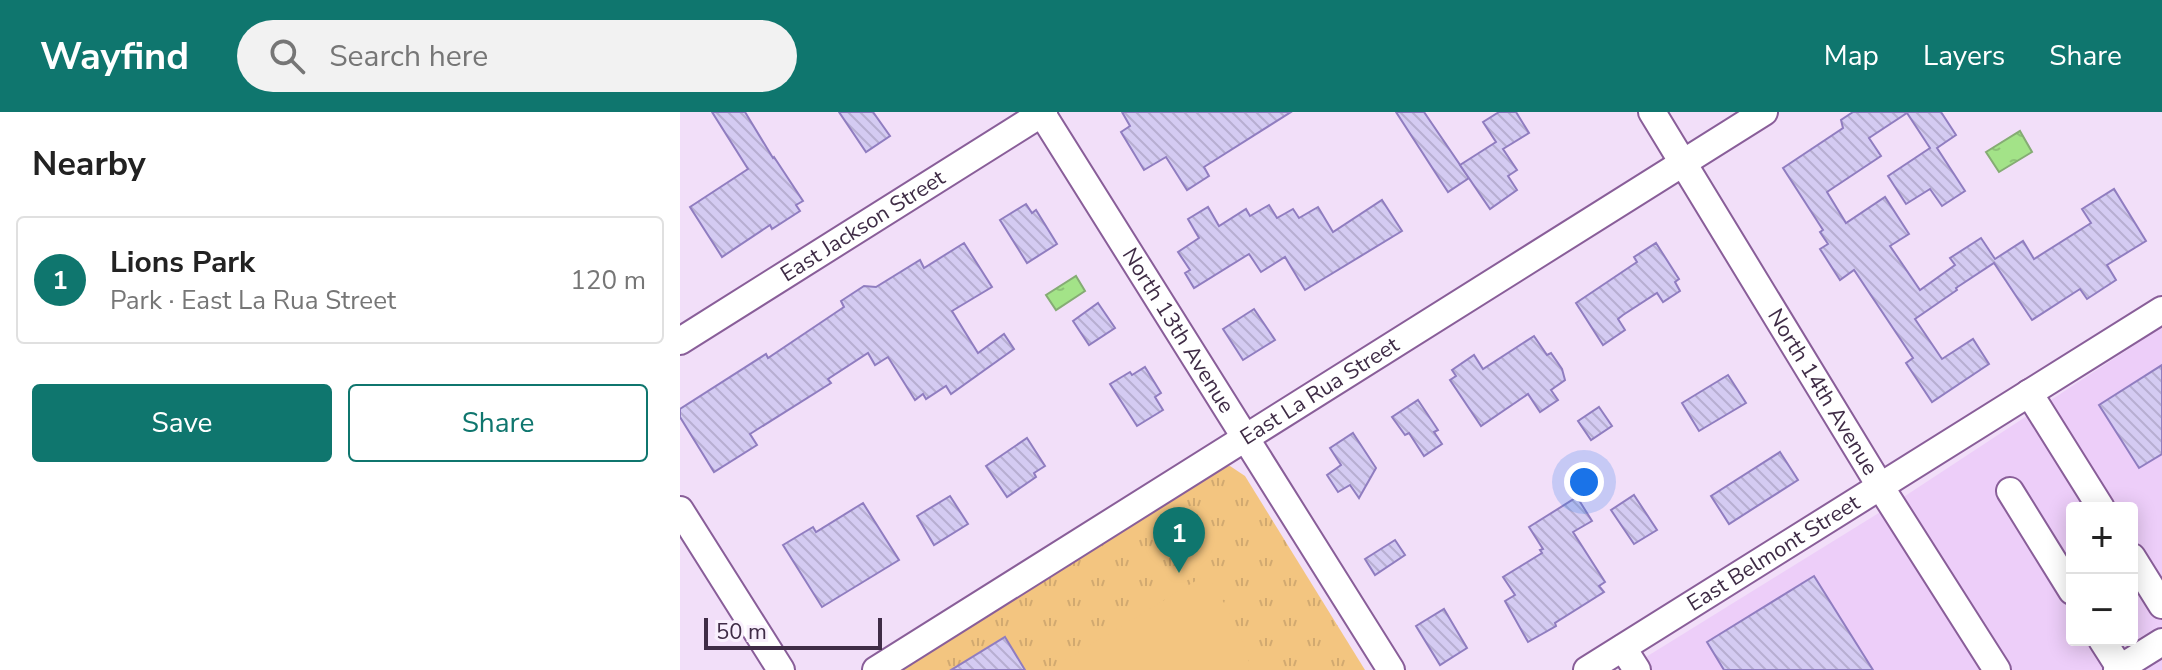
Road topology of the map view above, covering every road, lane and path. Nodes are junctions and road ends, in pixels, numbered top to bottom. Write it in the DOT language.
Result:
graph roads {
  1 [pos="1042,112"];
  2 [pos="1652,112"];
  3 [pos="1764,112"];
  4 [pos="1684,162"];
  5 [pos="2162,310"];
  6 [pos="680,341"];
  7 [pos="2029,393"];
  8 [pos="1245,438"];
  9 [pos="1880,486"];
  10 [pos="2010,491"];
  11 [pos="2097,502"];
  12 [pos="680,510"];
  13 [pos="2138,567"];
  14 [pos="2066,581"];
  15 [pos="2162,605"];
  16 [pos="2162,642"];
  17 [pos="2105,646"];
  18 [pos="1630,659"];
  19 [pos="2118,669"];
  20 [pos="781,670"];
  21 [pos="876,670"];
  22 [pos="1391,670"];
  23 [pos="1587,670"];
  24 [pos="1997,670"];
  1 -- 6 [label="street, East Jackson Street"];
  1 -- 8 [label="street, North 13th Avenue"];
  2 -- 4 [label="street, North 14th Avenue"];
  3 -- 4 [label="street, East La Rua Street"];
  4 -- 8 [label="street, East La Rua Street"];
  4 -- 9 [label="street, North 14th Avenue"];
  5 -- 7 [label="street, East Belmont Street"];
  7 -- 9 [label="street, East Belmont Street"];
  7 -- 11 [label="street"];
  8 -- 21 [label="street, East La Rua Street"];
  8 -- 22 [label="street, North 13th Avenue"];
  9 -- 18 [label="street, East Belmont Street"];
  9 -- 24 [label="street, North 14th Avenue"];
  10 -- 14 [label="street"];
  12 -- 20 [label="street"];
  13 -- 15 [label="street"];
  16 -- 19 [label="street"];
  17 -- 19 [label="street"];
  18 -- 23 [label="street, East Belmont Street"];
}
